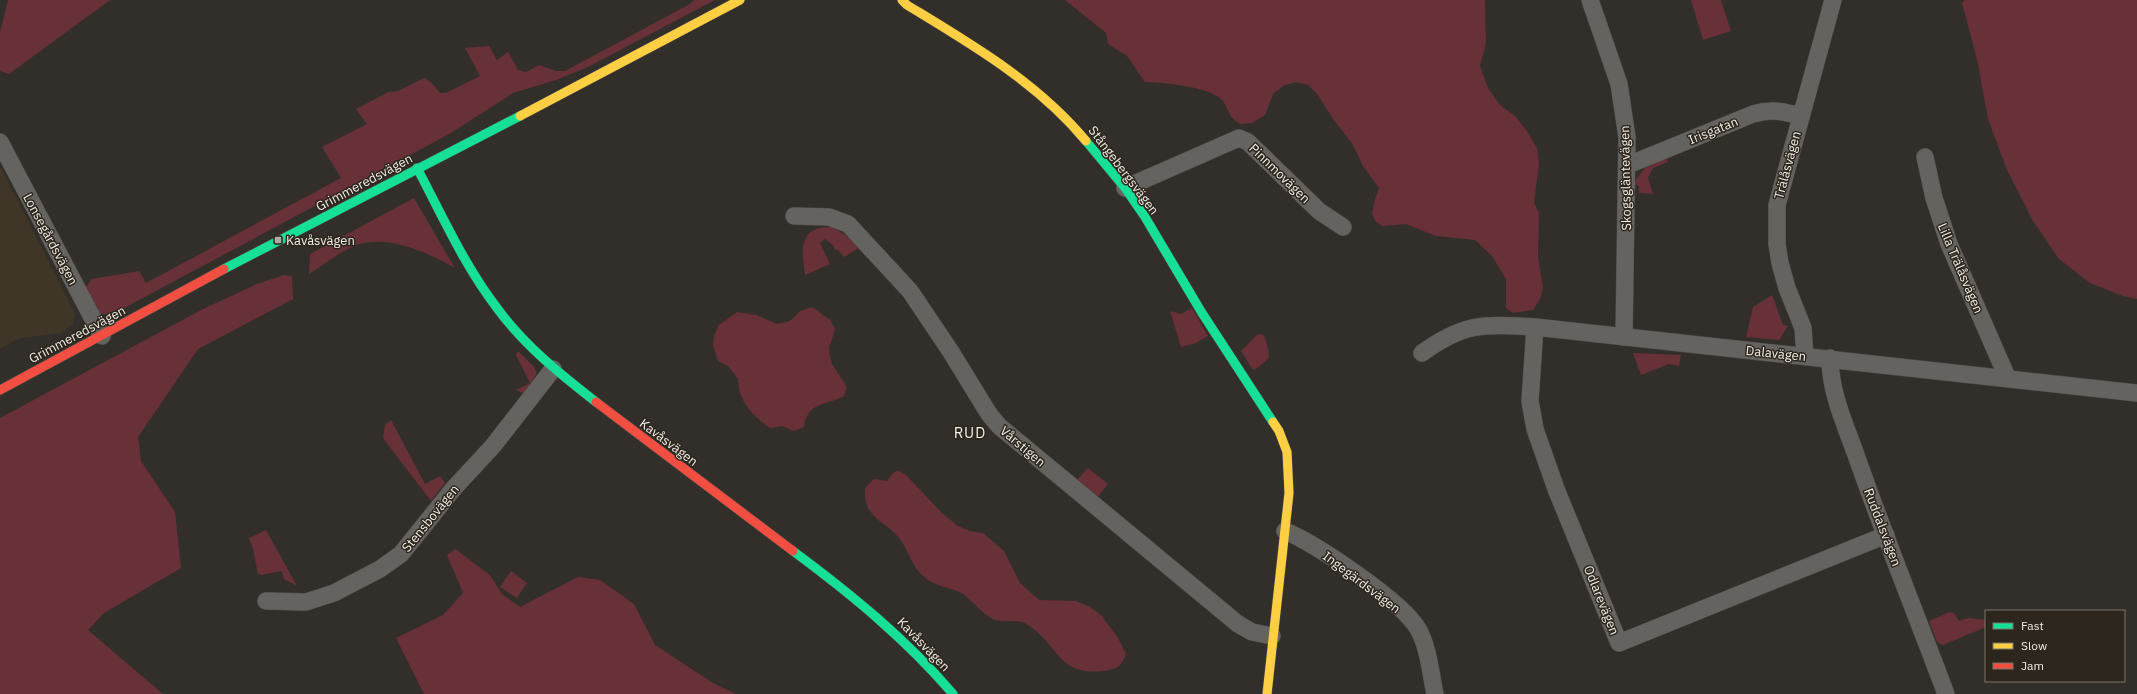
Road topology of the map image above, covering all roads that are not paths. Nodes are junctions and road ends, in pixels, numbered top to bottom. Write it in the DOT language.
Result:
graph roads {
  1 [pos="740,0"];
  2 [pos="902,0"];
  3 [pos="1590,0"];
  4 [pos="1833,0"];
  5 [pos="1800,116"];
  6 [pos="0,142"];
  7 [pos="1925,157"];
  8 [pos="1628,166"];
  9 [pos="418,168"];
  10 [pos="1125,188"];
  11 [pos="794,216"];
  12 [pos="1343,227"];
  13 [pos="1535,327"];
  14 [pos="102,336"];
  15 [pos="1624,337"];
  16 [pos="1422,353"];
  17 [pos="1805,355"];
  18 [pos="1830,358"];
  19 [pos="553,369"];
  20 [pos="2007,377"];
  21 [pos="0,390"];
  22 [pos="2137,393"];
  23 [pos="1284,531"];
  24 [pos="1886,535"];
  25 [pos="266,601"];
  26 [pos="1272,636"];
  27 [pos="953,694"];
  28 [pos="1267,694"];
  29 [pos="1435,694"];
  30 [pos="1946,694"];
  1 -- 9 [label="street, Grimmeredsvägen"];
  2 -- 10 [label="street, Stångebergsvägen"];
  3 -- 8 [label="street, Skogsgläntevägen"];
  4 -- 5 [label="street, Trälåsvägen"];
  5 -- 8 [label="street, Irisgatan"];
  5 -- 17 [label="street, Trälåsvägen"];
  6 -- 14 [label="street, Lonsegårdsvägen"];
  7 -- 20 [label="street, Lilla Trälåsvägen"];
  8 -- 15 [label="street, Skogsgläntevägen"];
  9 -- 14 [label="street, Grimmeredsvägen"];
  9 -- 19 [label="street, Kavåsvägen"];
  10 -- 12 [label="street, Pinnmovägen"];
  10 -- 23 [label="street, Stångebergsvägen"];
  11 -- 26 [label="street, Vårstigen"];
  13 -- 15 [label="street, Dalavägen"];
  13 -- 16 [label="street, Dalavägen"];
  13 -- 24 [label="street, Odlarevägen"];
  14 -- 21 [label="street, Grimmeredsvägen"];
  15 -- 17 [label="street, Dalavägen"];
  17 -- 18 [label="street, Dalavägen"];
  18 -- 20 [label="street, Dalavägen"];
  18 -- 24 [label="street, Ruddalsvägen"];
  19 -- 25 [label="street, Stensbovägen"];
  19 -- 27 [label="street, Kavåsvägen"];
  20 -- 22 [label="street, Dalavägen"];
  23 -- 26 [label="street"];
  23 -- 29 [label="street, Ingegärdsvägen"];
  24 -- 30 [label="street, Ruddalsvägen"];
  26 -- 28 [label="street"];
}
